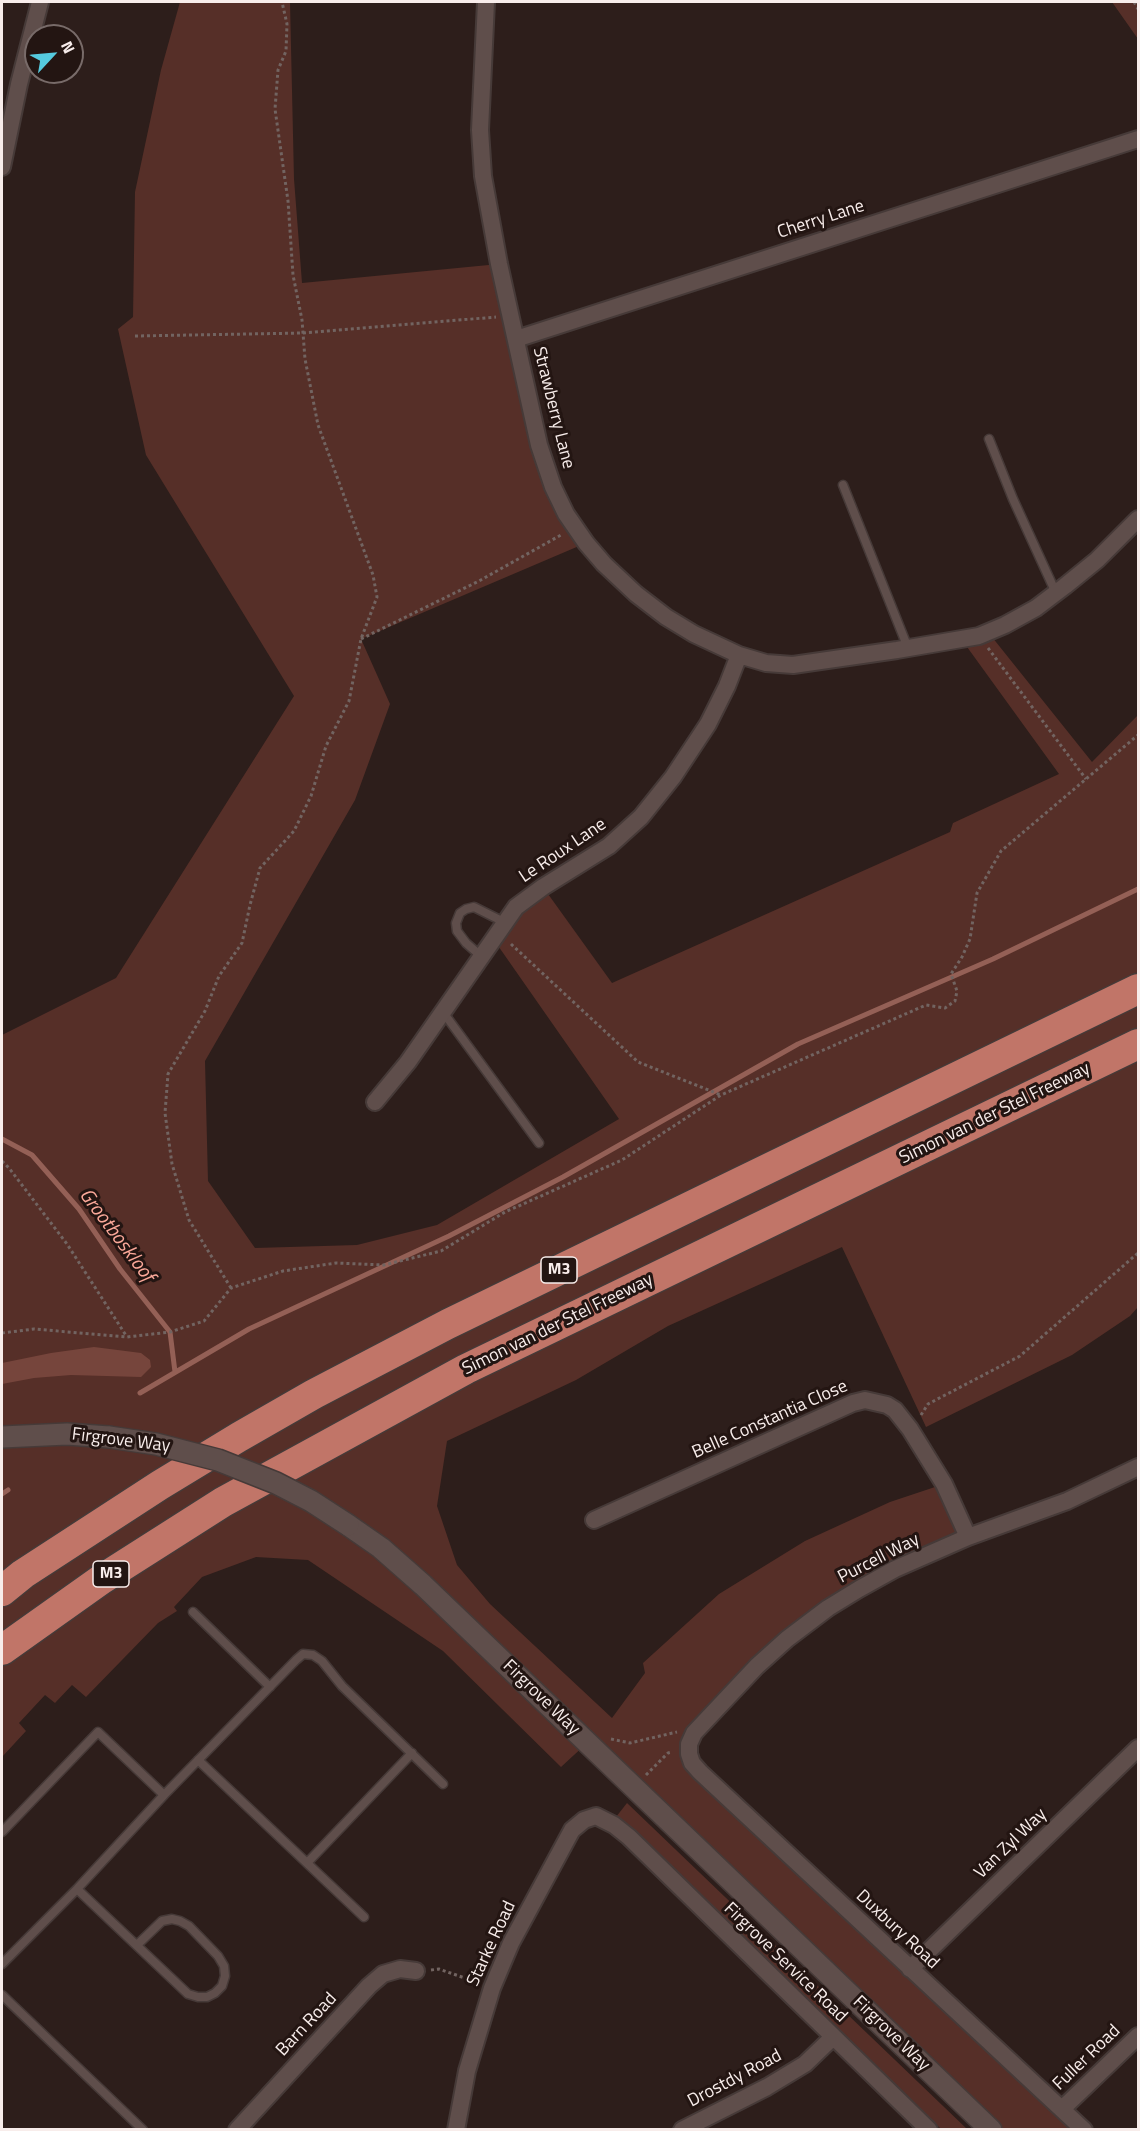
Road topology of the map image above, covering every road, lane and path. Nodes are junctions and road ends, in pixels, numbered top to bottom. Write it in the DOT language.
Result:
graph roads {
  1 [pos="40,2"];
  2 [pos="282,2"];
  3 [pos="486,2"];
  4 [pos="1134,2"];
  5 [pos="1138,9"];
  6 [pos="1138,139"];
  7 [pos="2,167"];
  8 [pos="303,333"];
  9 [pos="135,336"];
  10 [pos="516,339"];
  11 [pos="989,439"];
  12 [pos="843,485"];
  13 [pos="566,514"];
  14 [pos="1138,519"];
  15 [pos="1056,593"];
  16 [pos="979,636"];
  17 [pos="361,639"];
  18 [pos="908,648"];
  19 [pos="739,655"];
  20 [pos="1138,735"];
  21 [pos="1086,779"];
  22 [pos="502,928"];
  23 [pos="482,957"];
  24 [pos="1138,989"];
  25 [pos="443,1012"];
  26 [pos="1138,1044"];
  27 [pos="721,1095"];
  28 [pos="375,1102"];
  29 [pos="539,1143"];
  30 [pos="2,1161"];
  31 [pos="1138,1253"];
  32 [pos="231,1288"];
  33 [pos="2,1333"];
  34 [pos="127,1337"];
  35 [pos="910,1429"];
  36 [pos="2,1437"];
  37 [pos="1138,1467"];
  38 [pos="594,1520"];
  39 [pos="968,1537"];
  40 [pos="2,1591"];
  41 [pos="193,1612"];
  42 [pos="2,1650"];
  43 [pos="270,1687"];
  44 [pos="694,1733"];
  45 [pos="606,1739"];
  46 [pos="1138,1748"];
  47 [pos="412,1753"];
  48 [pos="689,1754"];
  49 [pos="198,1760"];
  50 [pos="644,1776"];
  51 [pos="443,1784"];
  52 [pos="164,1795"];
  53 [pos="614,1825"];
  54 [pos="2,1832"];
  55 [pos="307,1863"];
  56 [pos="77,1888"];
  57 [pos="364,1917"];
  58 [pos="137,1945"];
  59 [pos="2,1964"];
  60 [pos="910,1969"];
  61 [pos="416,1971"];
  62 [pos="492,1988"];
  63 [pos="2,1995"];
  64 [pos="1138,2036"];
  65 [pos="832,2037"];
  66 [pos="1062,2109"];
  67 [pos="143,2130"];
  68 [pos="237,2130"];
  69 [pos="456,2130"];
  70 [pos="682,2130"];
  71 [pos="929,2130"];
  72 [pos="991,2130"];
  73 [pos="1084,2130"];
  1 -- 7 [label="street"];
  2 -- 8 [label="path"];
  3 -- 10 [label="street, Strawberry Lane"];
  4 -- 5 [label="path"];
  6 -- 10 [label="street, Cherry Lane"];
  8 -- 9 [label="path"];
  8 -- 10 [label="path"];
  8 -- 17 [label="path"];
  10 -- 13 [label="street, Strawberry Lane"];
  11 -- 15 [label="lane"];
  12 -- 18 [label="lane"];
  13 -- 17 [label="path"];
  13 -- 19 [label="street, Strawberry Lane"];
  14 -- 15 [label="street, Strawberry Lane"];
  15 -- 16 [label="street, Strawberry Lane"];
  16 -- 18 [label="street, Strawberry Lane"];
  16 -- 21 [label="path"];
  17 -- 32 [label="path"];
  18 -- 19 [label="street, Strawberry Lane"];
  19 -- 22 [label="street, Le Roux Lane"];
  20 -- 21 [label="path"];
  21 -- 27 [label="path"];
  22 -- 23 [label="street, Le Roux Lane"];
  22 -- 23 [label="lane"];
  22 -- 27 [label="path"];
  23 -- 25 [label="street, Le Roux Lane"];
  24 -- 40 [label="highway, M3"];
  25 -- 28 [label="street, Le Roux Lane"];
  25 -- 29 [label="lane"];
  26 -- 42 [label="highway, Simon van der Stel Freeway / M3"];
  27 -- 32 [label="path"];
  30 -- 34 [label="path"];
  31 -- 35 [label="path"];
  32 -- 34 [label="path"];
  33 -- 34 [label="path"];
  35 -- 38 [label="street, Belle Constantia Close"];
  35 -- 39 [label="street, Belle Constantia Close"];
  36 -- 72 [label="street, Firgrove Way, bridge"];
  37 -- 39 [label="street, Purcell Way"];
  39 -- 44 [label="street, Purcell Way"];
  41 -- 43 [label="lane"];
  43 -- 47 [label="lane"];
  43 -- 49 [label="lane"];
  44 -- 45 [label="path"];
  44 -- 48 [label="street, Purcell Way"];
  46 -- 60 [label="street, Van Zyl Way"];
  47 -- 51 [label="lane"];
  47 -- 55 [label="lane"];
  48 -- 50 [label="path"];
  48 -- 60 [label="street, Duxbury Road"];
  49 -- 52 [label="lane"];
  49 -- 55 [label="lane"];
  52 -- 54 [label="lane"];
  52 -- 56 [label="lane"];
  53 -- 62 [label="street, Starke Road"];
  53 -- 65 [label="street, Firgrove Service Road"];
  55 -- 57 [label="lane"];
  56 -- 58 [label="lane"];
  56 -- 59 [label="lane"];
  58 -- 58 [label="lane"];
  60 -- 66 [label="street, Duxbury Road"];
  61 -- 62 [label="path"];
  61 -- 68 [label="street, Barn Road"];
  62 -- 69 [label="street, Starke Road"];
  63 -- 67 [label="lane"];
  64 -- 66 [label="street, Fuller Road"];
  65 -- 70 [label="street, Drostdy Road"];
  65 -- 71 [label="street, Firgrove Service Road"];
  66 -- 73 [label="street, Duxbury Road"];
}
